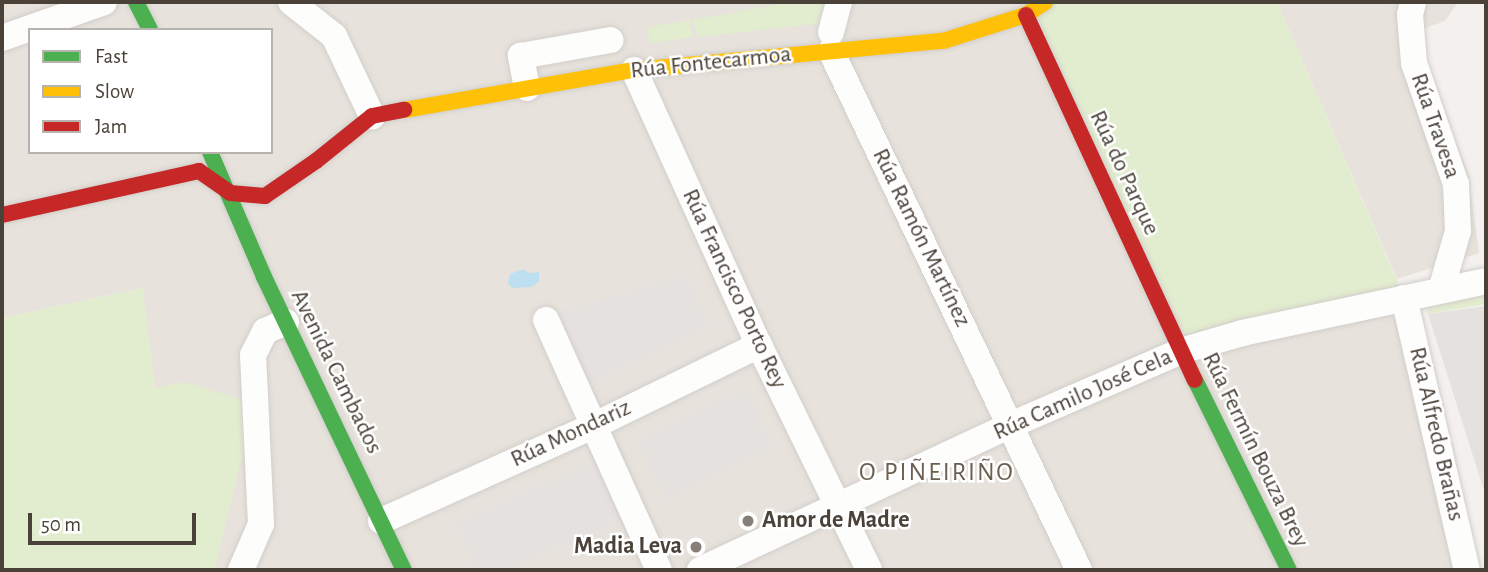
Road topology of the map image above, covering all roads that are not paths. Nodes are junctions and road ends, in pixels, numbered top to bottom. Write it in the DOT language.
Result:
graph roads {
  1 [pos="104,2"];
  2 [pos="136,2"];
  3 [pos="291,2"];
  4 [pos="839,2"];
  5 [pos="1045,2"];
  6 [pos="1413,2"];
  7 [pos="1026,15"];
  8 [pos="30,28"];
  9 [pos="148,28"];
  10 [pos="28,29"];
  11 [pos="2,38"];
  12 [pos="611,40"];
  13 [pos="831,42"];
  14 [pos="634,70"];
  15 [pos="527,88"];
  16 [pos="372,116"];
  17 [pos="211,154"];
  18 [pos="230,193"];
  19 [pos="2,215"];
  20 [pos="1486,281"];
  21 [pos="1441,290"];
  22 [pos="1404,298"];
  23 [pos="546,320"];
  24 [pos="286,322"];
  25 [pos="759,345"];
  26 [pos="1181,351"];
  27 [pos="1011,425"];
  28 [pos="593,426"];
  29 [pos="838,506"];
  30 [pos="382,521"];
  31 [pos="241,570"];
  32 [pos="404,570"];
  33 [pos="659,570"];
  34 [pos="700,570"];
  35 [pos="869,570"];
  36 [pos="1079,570"];
  37 [pos="1289,570"];
  38 [pos="1468,570"];
  1 -- 8 [label="street"];
  2 -- 9 [label="street"];
  3 -- 16 [label="street"];
  4 -- 13 [label="street"];
  5 -- 7 [label="street, Rúa Fontecarmoa"];
  6 -- 21 [label="street, Rúa Travesa"];
  7 -- 13 [label="street, Rúa Fontecarmoa"];
  7 -- 26 [label="street, Rúa do Parque"];
  10 -- 11 [label="street"];
  12 -- 15 [label="street"];
  13 -- 14 [label="street, Rúa Fontecarmoa"];
  13 -- 27 [label="street, Rúa Ramón Martínez"];
  14 -- 15 [label="street, Rúa Fontecarmoa"];
  14 -- 25 [label="street, Rúa Francisco Porto Rey"];
  15 -- 16 [label="street, Rúa Fontecarmoa"];
  16 -- 18 [label="street, Rúa Fontecarmoa"];
  17 -- 18 [label="street, Avenida Cambados"];
  18 -- 19 [label="street"];
  18 -- 24 [label="street, Avenida Cambados"];
  20 -- 21 [label="street, Rúa Camilo José Cela"];
  21 -- 22 [label="street, Rúa Camilo José Cela"];
  22 -- 26 [label="street, Rúa Camilo José Cela"];
  22 -- 38 [label="street, Rúa Alfredo Brañas"];
  23 -- 28 [label="street"];
  24 -- 30 [label="street, Avenida Cambados"];
  24 -- 31 [label="street"];
  25 -- 28 [label="street, Rúa Mondariz"];
  25 -- 29 [label="street, Rúa Francisco Porto Rey"];
  26 -- 27 [label="street, Rúa Camilo José Cela"];
  26 -- 37 [label="street, Rúa Fermín Bouza Brey"];
  27 -- 29 [label="street, Rúa Camilo José Cela"];
  27 -- 36 [label="street, Rúa Ramón Martínez"];
  28 -- 30 [label="street, Rúa Mondariz"];
  28 -- 33 [label="street"];
  29 -- 34 [label="street, Rúa Camilo José Cela"];
  29 -- 35 [label="street, Rúa Francisco Porto Rey"];
  30 -- 32 [label="street, Avenida Cambados"];
}
